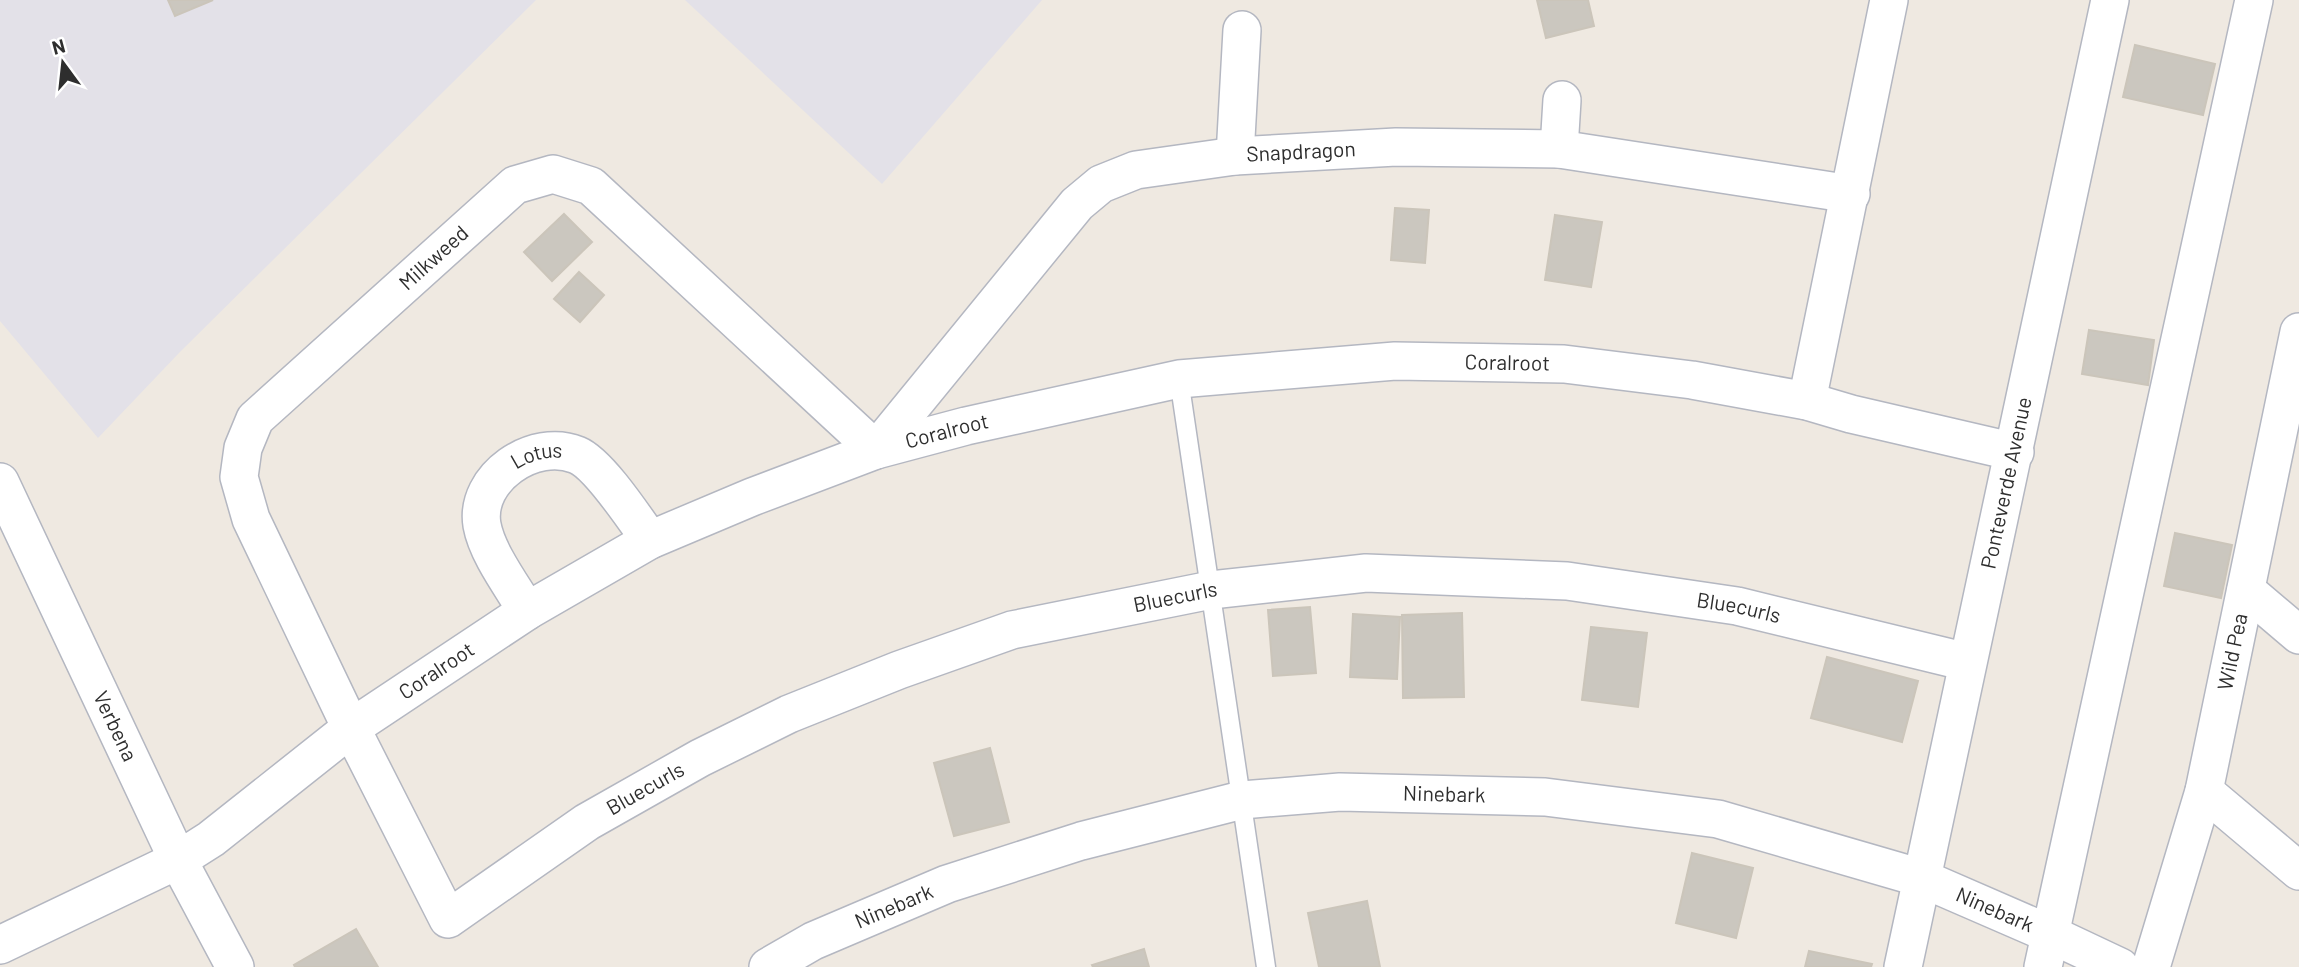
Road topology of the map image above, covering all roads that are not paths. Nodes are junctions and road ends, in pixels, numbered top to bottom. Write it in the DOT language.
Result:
graph roads {
  1 [pos="1889,0"];
  2 [pos="2110,0"];
  3 [pos="2254,0"];
  4 [pos="1242,30"];
  5 [pos="1563,100"];
  6 [pos="1559,149"];
  7 [pos="1235,156"];
  8 [pos="1851,194"];
  9 [pos="2299,332"];
  10 [pos="1179,379"];
  11 [pos="1807,401"];
  12 [pos="2292,406"];
  13 [pos="876,450"];
  14 [pos="2015,452"];
  15 [pos="0,482"];
  16 [pos="650,540"];
  17 [pos="1211,590"];
  18 [pos="2246,590"];
  19 [pos="527,611"];
  20 [pos="2299,635"];
  21 [pos="1967,662"];
  22 [pos="351,728"];
  23 [pos="2204,791"];
  24 [pos="1242,800"];
  25 [pos="178,860"];
  26 [pos="2299,871"];
  27 [pos="1921,878"];
  28 [pos="449,919"];
  29 [pos="0,945"];
  30 [pos="2046,950"];
  31 [pos="235,967"];
  32 [pos="768,967"];
  33 [pos="1266,967"];
  34 [pos="1903,967"];
  35 [pos="2120,967"];
  36 [pos="2151,967"];
  1 -- 8 [label="street"];
  2 -- 14 [label="street, Ponteverde Avenue"];
  3 -- 30 [label="street"];
  4 -- 7 [label="street"];
  5 -- 6 [label="street"];
  6 -- 7 [label="street, Snapdragon"];
  6 -- 8 [label="street, Snapdragon"];
  7 -- 13 [label="street, Snapdragon"];
  8 -- 11 [label="street"];
  9 -- 12 [label="street, Wild Pea"];
  10 -- 11 [label="street, Coralroot"];
  10 -- 13 [label="street, Coralroot"];
  10 -- 17 [label="lane"];
  11 -- 14 [label="street, Coralroot"];
  12 -- 18 [label="street, Wild Pea"];
  13 -- 16 [label="street, Coralroot"];
  13 -- 22 [label="street, Milkweed"];
  14 -- 21 [label="street, Ponteverde Avenue"];
  15 -- 25 [label="street, Verbena"];
  16 -- 19 [label="street, Coralroot"];
  16 -- 19 [label="street, Lotus"];
  17 -- 21 [label="street, Bluecurls"];
  17 -- 24 [label="lane"];
  17 -- 28 [label="street, Bluecurls"];
  18 -- 20 [label="street"];
  18 -- 23 [label="street, Wild Pea"];
  19 -- 22 [label="street, Coralroot"];
  21 -- 27 [label="street, Ponteverde Avenue"];
  22 -- 25 [label="street, Coralroot"];
  22 -- 28 [label="street, Milkweed"];
  23 -- 26 [label="street"];
  23 -- 36 [label="street, Wild Pea"];
  24 -- 27 [label="street, Ninebark"];
  24 -- 32 [label="street, Ninebark"];
  24 -- 33 [label="lane"];
  25 -- 29 [label="street, Coralroot"];
  25 -- 31 [label="street, Verbena"];
  27 -- 30 [label="street, Ninebark"];
  27 -- 34 [label="street, Ponteverde Avenue"];
  30 -- 35 [label="street, Ninebark"];
}
